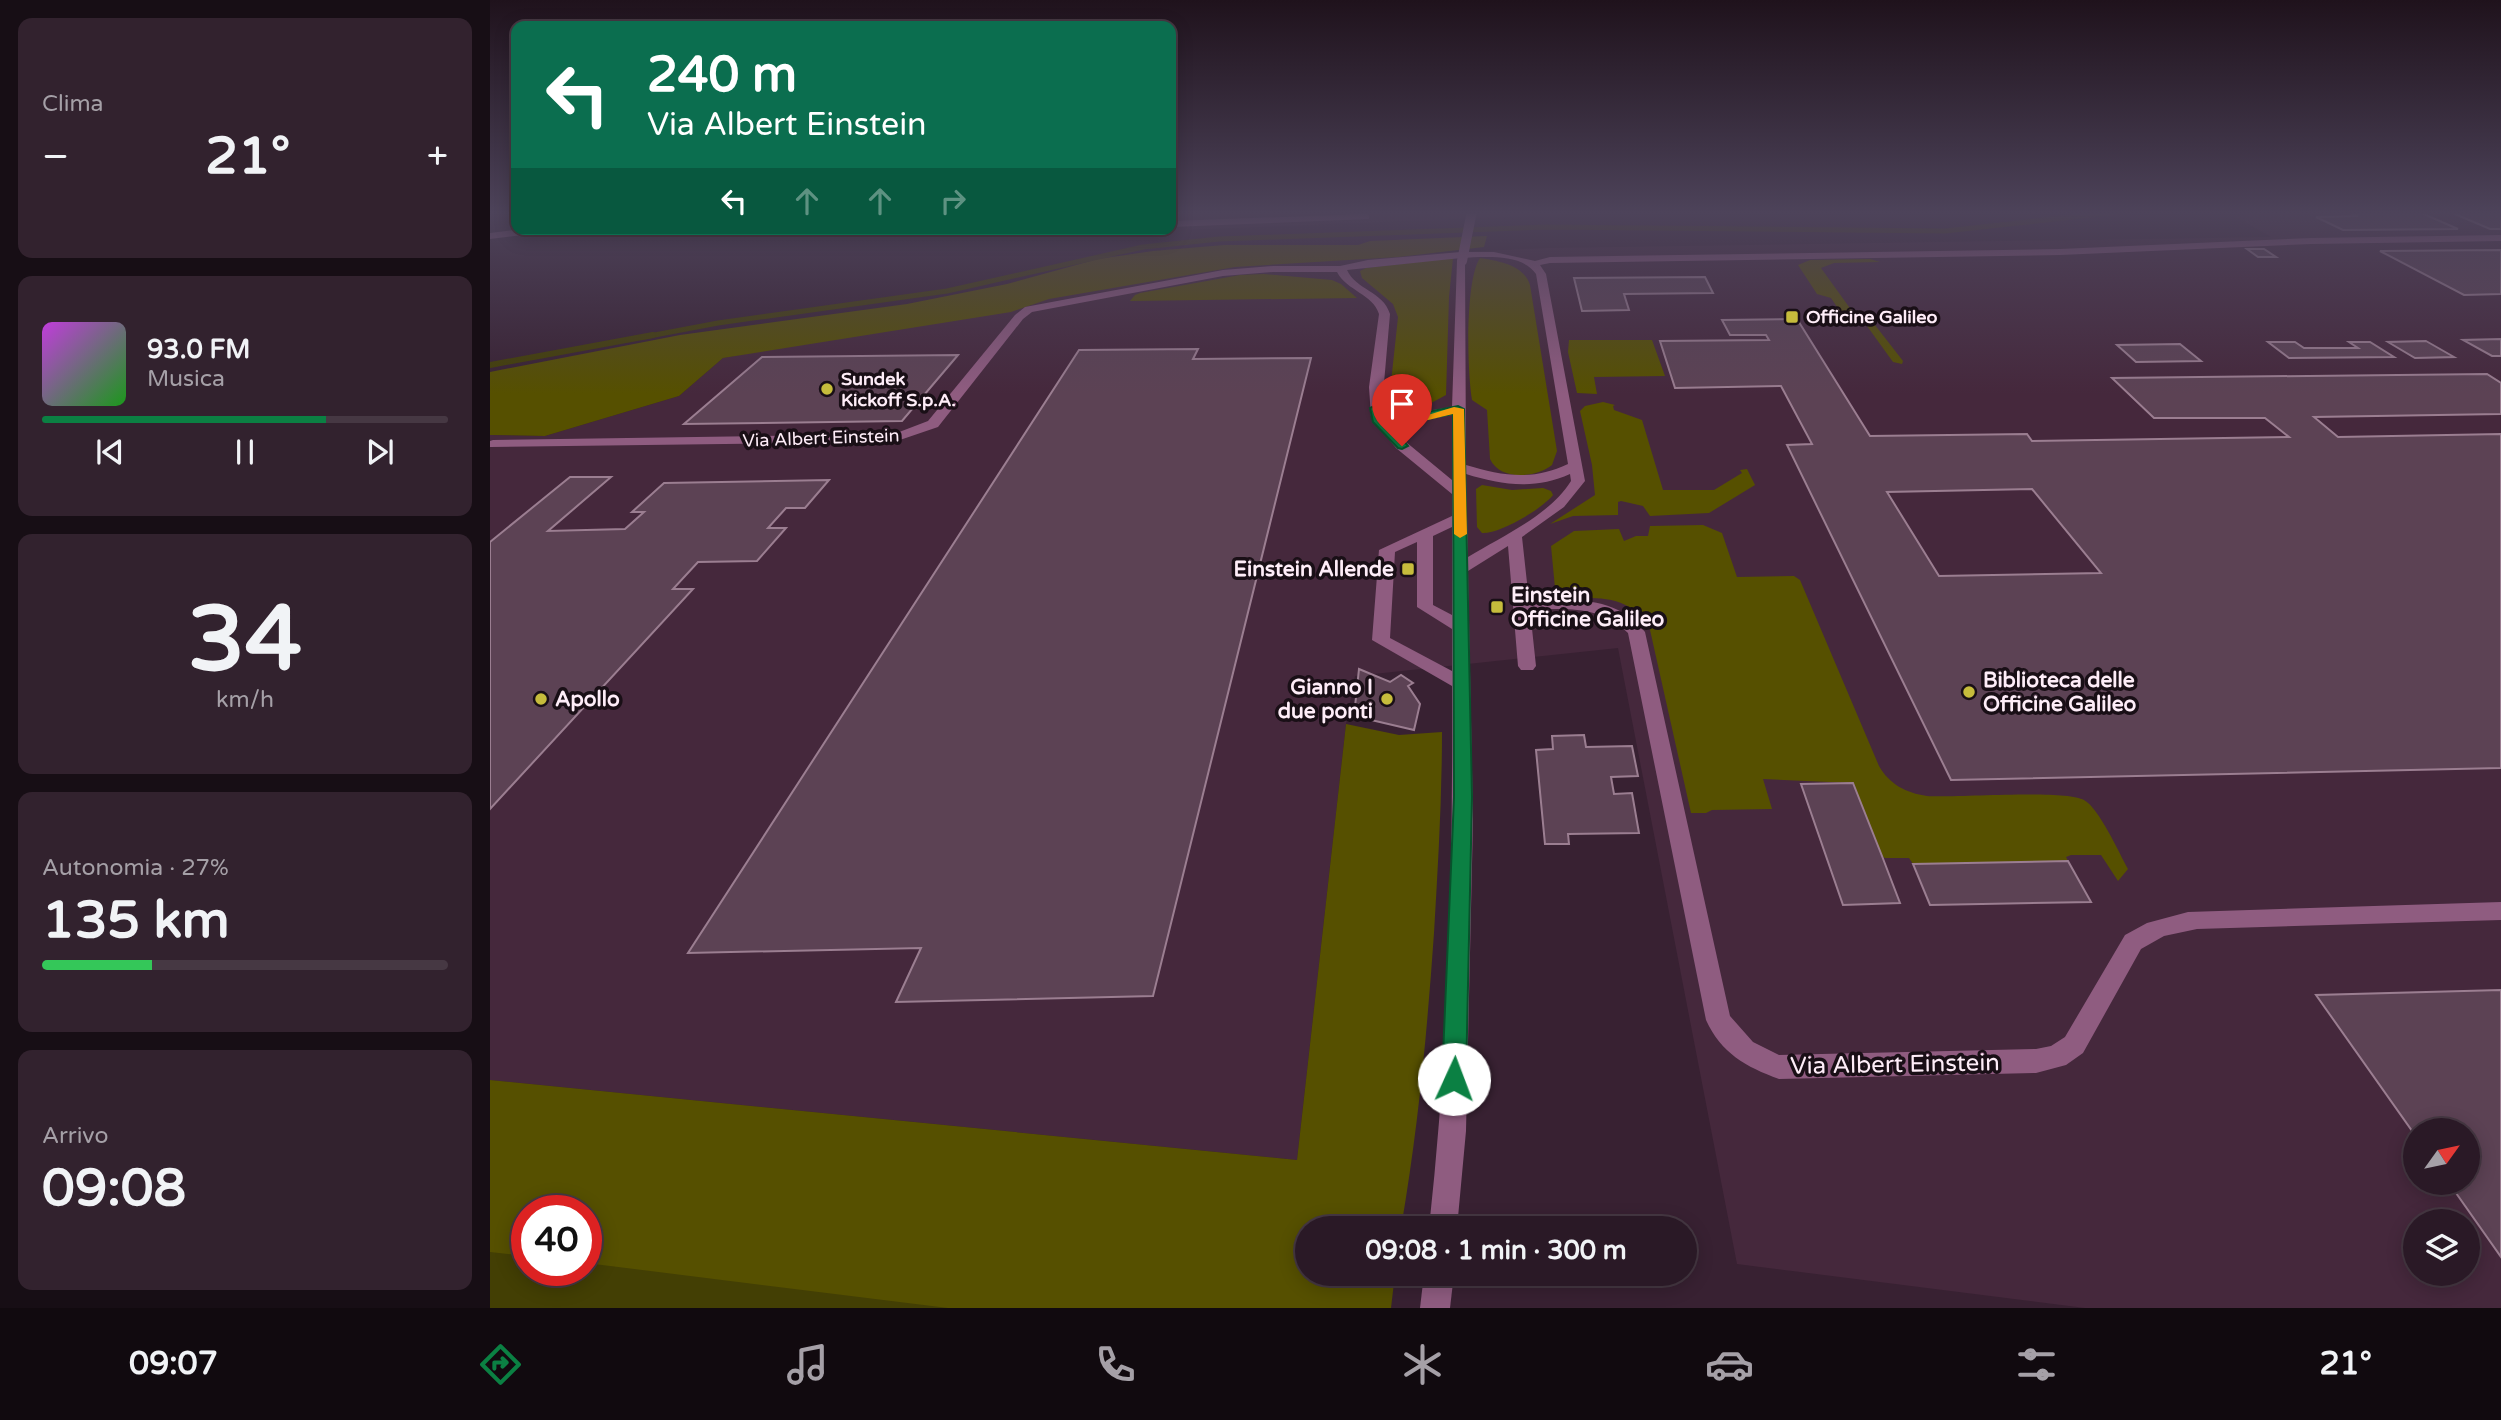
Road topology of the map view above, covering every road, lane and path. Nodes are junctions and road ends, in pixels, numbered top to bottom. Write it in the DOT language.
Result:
graph roads {
  1 [pos="1235,272"];
  2 [pos="1342,272"];
  3 [pos="1462,272"];
  4 [pos="1540,272"];
  5 [pos="1376,408"];
  6 [pos="1458,409"];
  7 [pos="493,444"];
  8 [pos="1576,465"];
  9 [pos="1460,467"];
  10 [pos="1460,493"];
  11 [pos="1460,518"];
  12 [pos="1425,534"];
  13 [pos="1514,534"];
  14 [pos="1461,568"];
  15 [pos="1521,606"];
  16 [pos="1462,627"];
  17 [pos="1527,666"];
  18 [pos="1463,684"];
  19 [pos="2501,911"];
  20 [pos="1444,1216"];
  21 [pos="1438,1286"];
  22 [pos="1435,1308"];
  1 -- 7 [label="street, Via Albert Einstein"];
  2 -- 5 [label="street"];
  3 -- 6 [label="street, bridge"];
  4 -- 8 [label="street"];
  5 -- 6 [label="street"];
  5 -- 10 [label="street"];
  6 -- 9 [label="street"];
  8 -- 9 [label="street"];
  8 -- 13 [label="street"];
  9 -- 10 [label="street"];
  10 -- 11 [label="street"];
  11 -- 12 [label="street"];
  11 -- 14 [label="street"];
  12 -- 16 [label="street"];
  12 -- 18 [label="street"];
  13 -- 14 [label="street"];
  13 -- 15 [label="street"];
  14 -- 16 [label="street"];
  15 -- 17 [label="street"];
  15 -- 19 [label="street, Via Albert Einstein"];
  16 -- 18 [label="street"];
  18 -- 20 [label="street"];
  21 -- 22 [label="street"];
}
